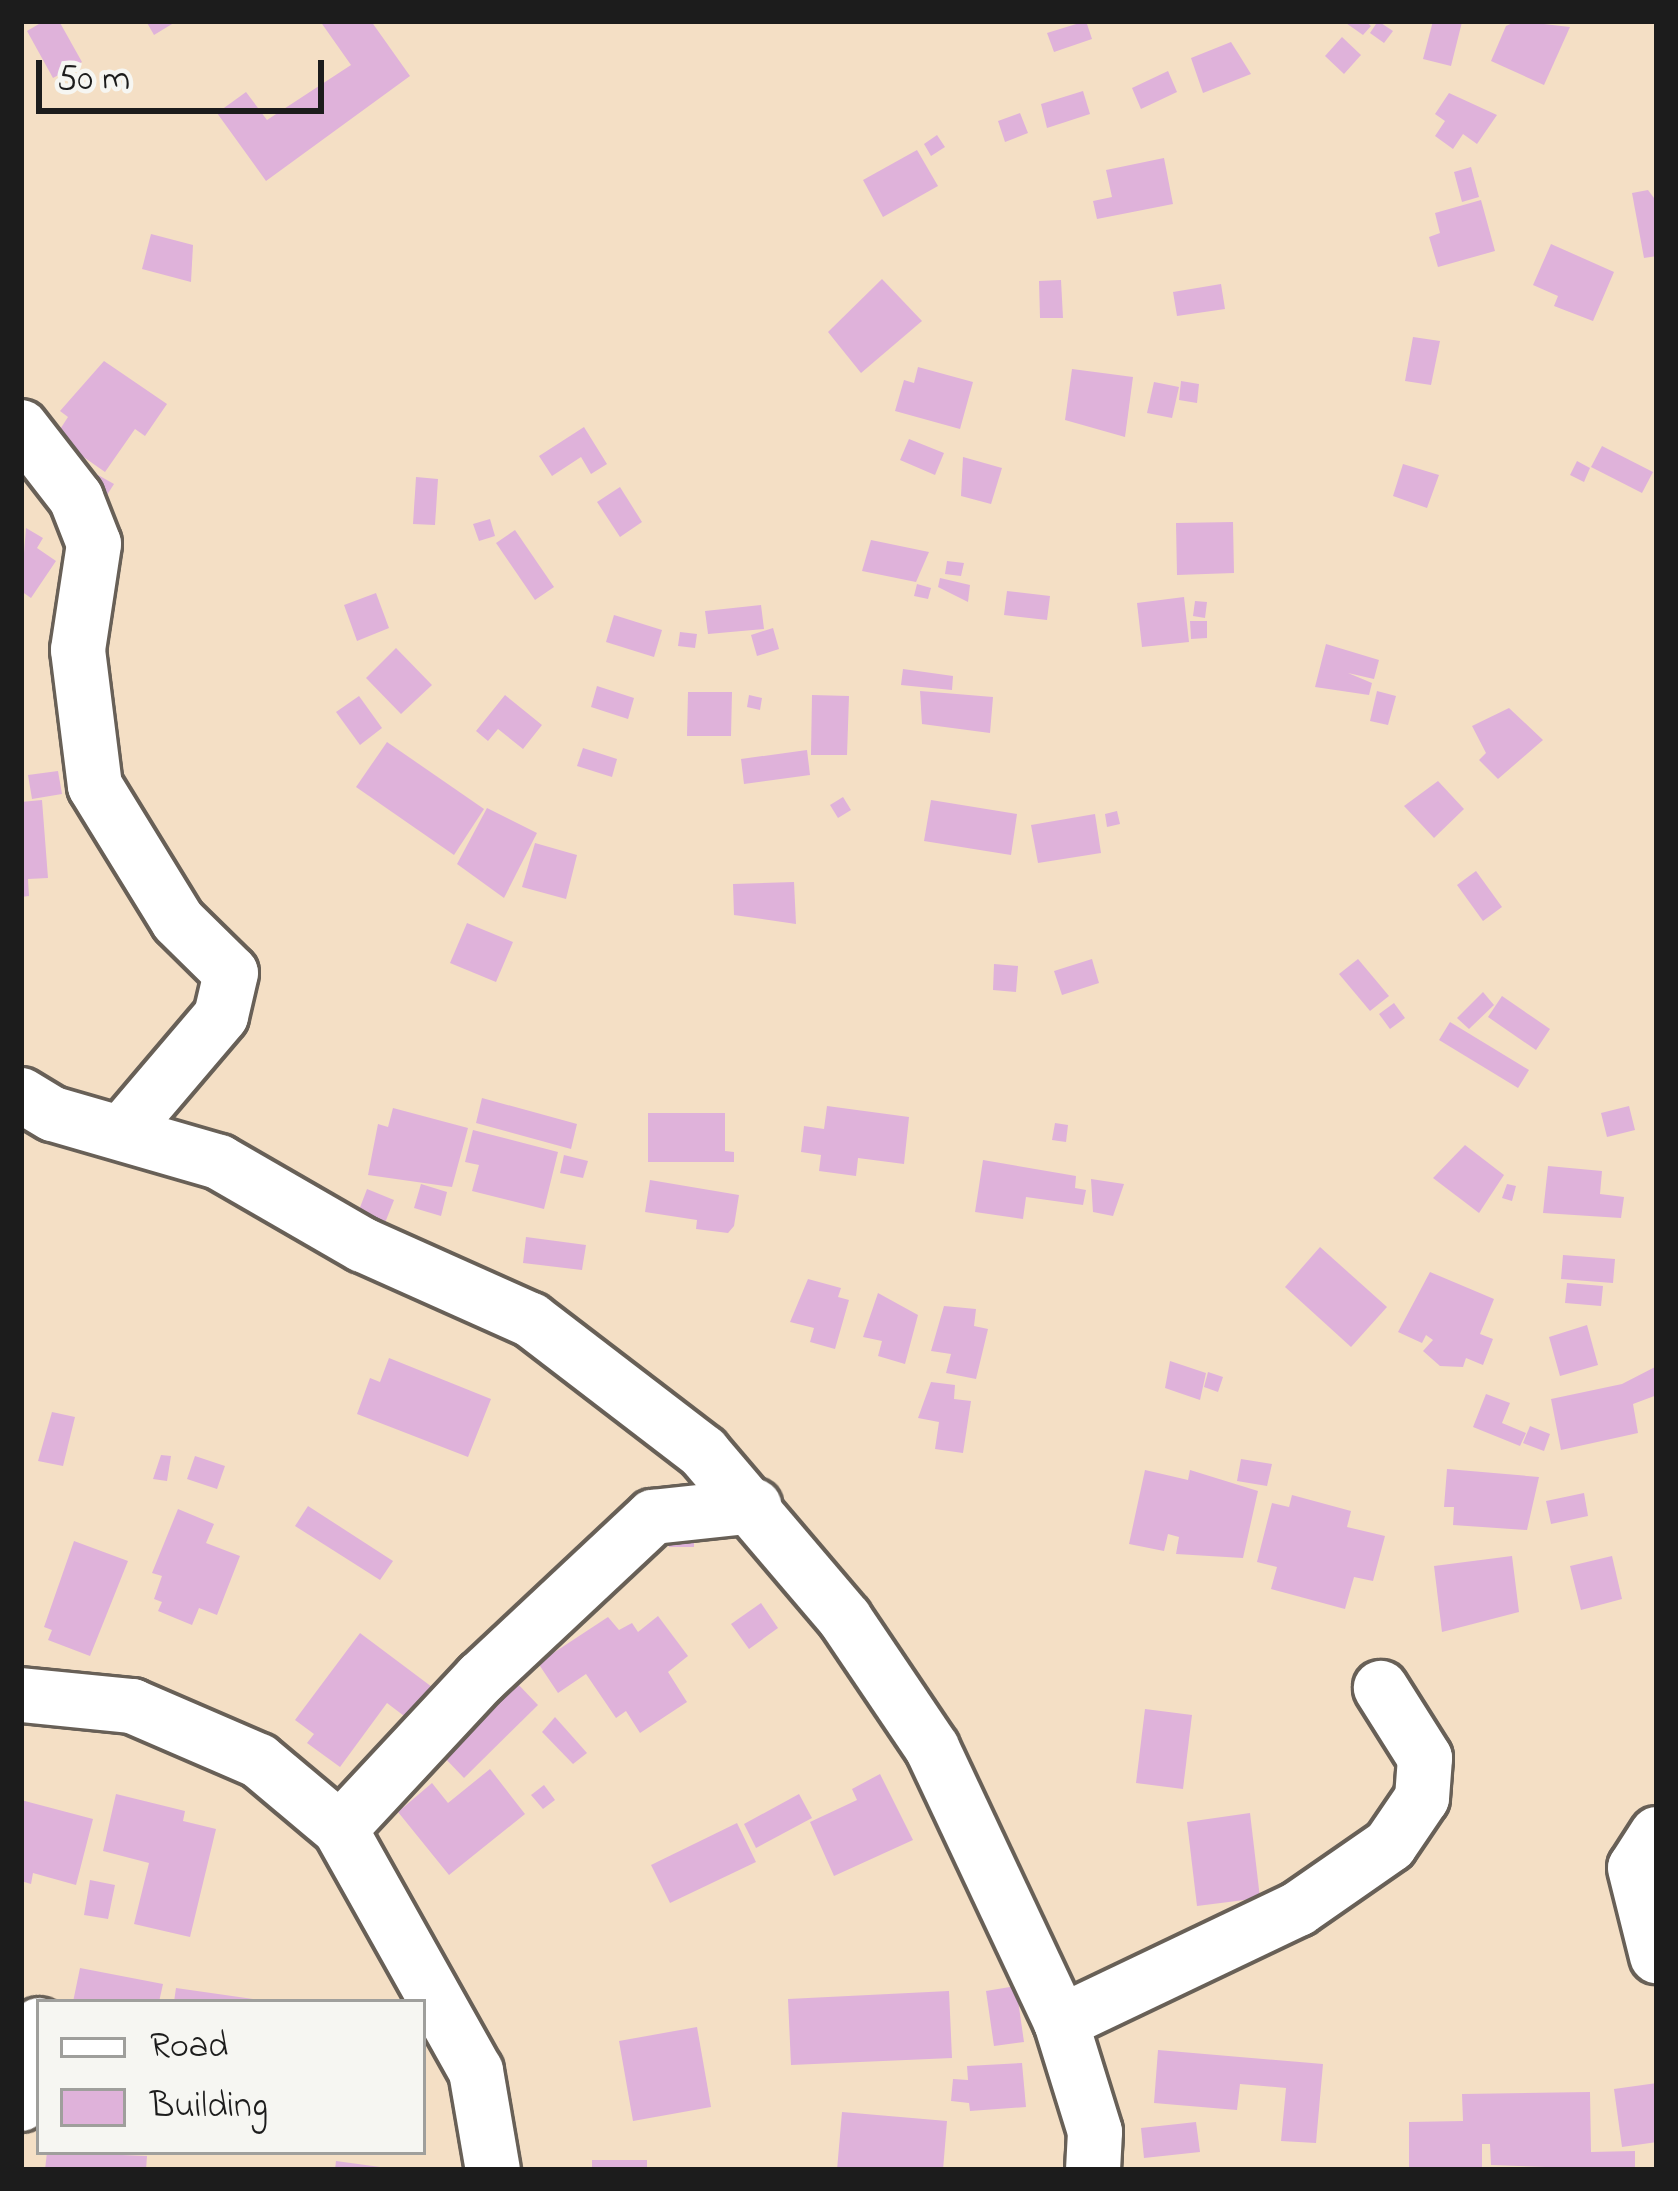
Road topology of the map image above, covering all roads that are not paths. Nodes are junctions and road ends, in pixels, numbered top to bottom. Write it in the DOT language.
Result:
graph roads {
  1 [pos="21,427"];
  2 [pos="21,1095"];
  3 [pos="123,1131"];
  4 [pos="670,1424"];
  5 [pos="754,1506"];
  6 [pos="653,1517"];
  7 [pos="1381,1688"];
  8 [pos="21,1695"];
  9 [pos="340,1829"];
  10 [pos="1657,1834"];
  11 [pos="1657,1956"];
  12 [pos="1061,2022"];
  13 [pos="36,2038"];
  14 [pos="21,2104"];
  15 [pos="493,2170"];
  16 [pos="1093,2170"];
  1 -- 3 [label="street"];
  2 -- 3 [label="street"];
  3 -- 4 [label="street"];
  4 -- 5 [label="street"];
  4 -- 6 [label="street"];
  5 -- 6 [label="street"];
  5 -- 12 [label="street"];
  6 -- 9 [label="street"];
  7 -- 12 [label="street"];
  8 -- 9 [label="street"];
  9 -- 15 [label="street"];
  10 -- 11 [label="street"];
  12 -- 16 [label="street"];
  13 -- 14 [label="street"];
}
